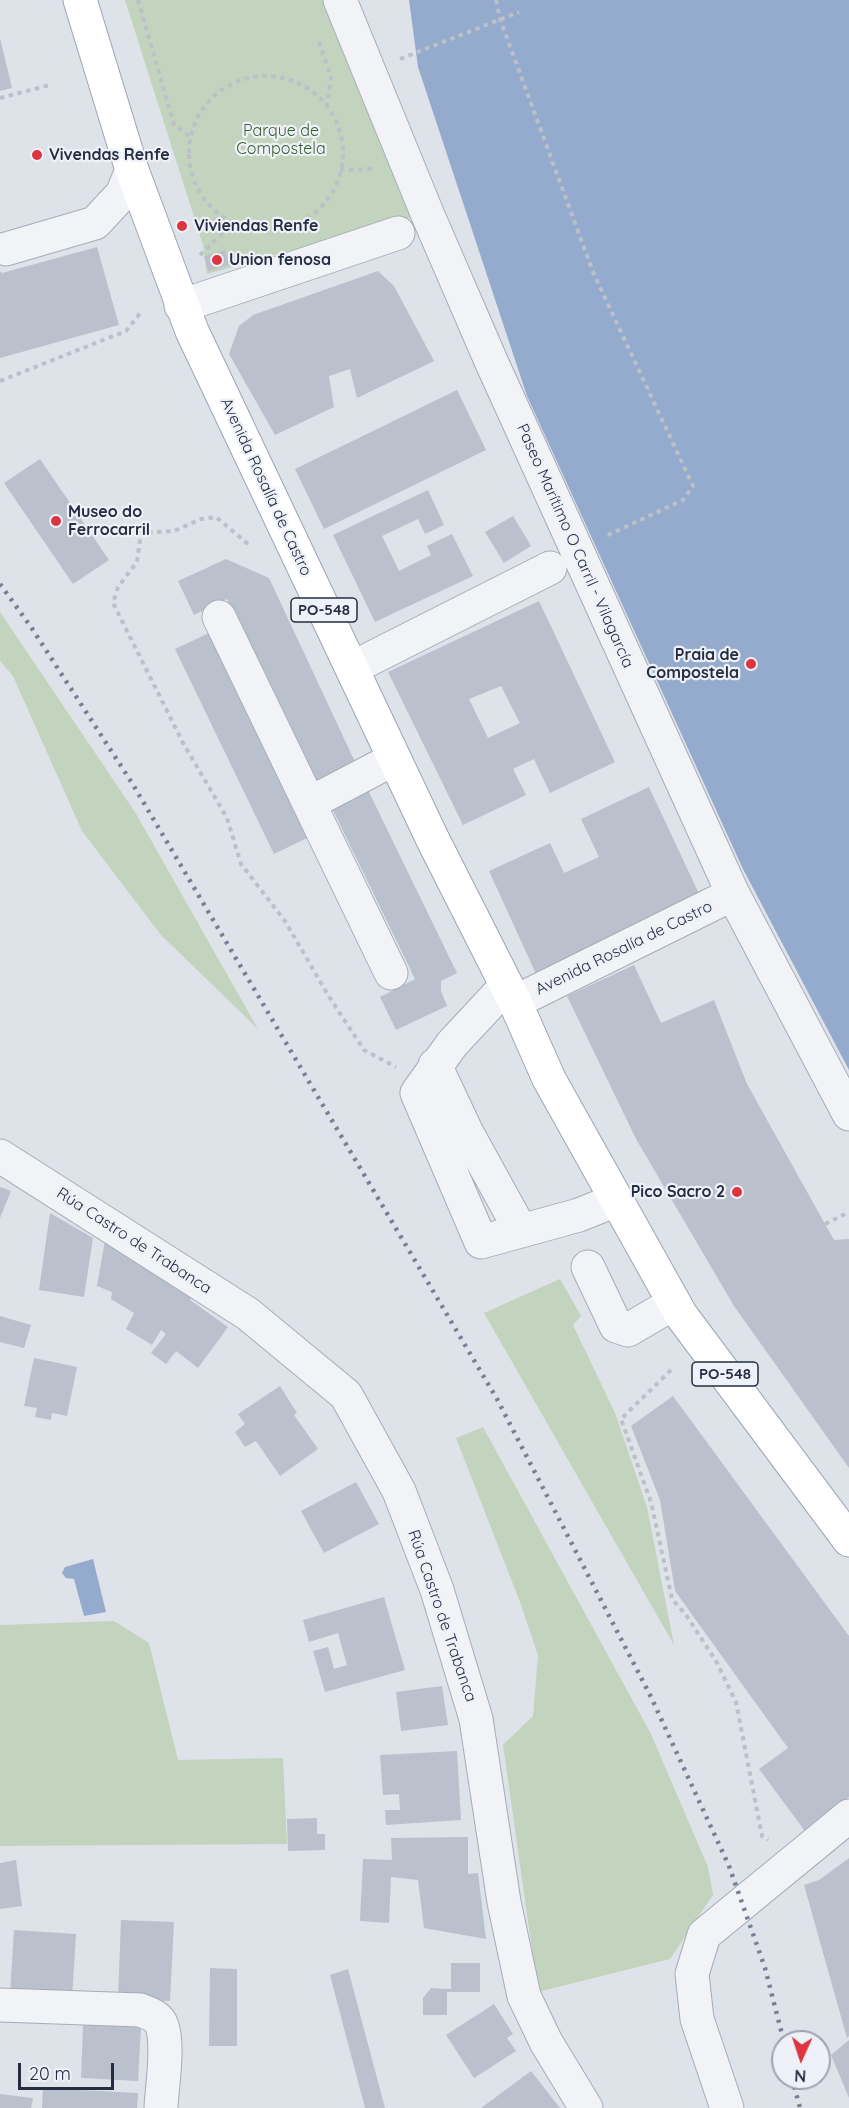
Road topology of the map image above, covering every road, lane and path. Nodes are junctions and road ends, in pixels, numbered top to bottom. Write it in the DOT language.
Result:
graph roads {
  1 [pos="80,0"];
  2 [pos="138,0"];
  3 [pos="340,0"];
  4 [pos="496,0"];
  5 [pos="519,12"];
  6 [pos="500,19"];
  7 [pos="316,33"];
  8 [pos="369,71"];
  9 [pos="50,85"];
  10 [pos="0,98"];
  11 [pos="327,105"];
  12 [pos="190,137"];
  13 [pos="132,170"];
  14 [pos="233,223"];
  15 [pos="398,233"];
  16 [pos="6,249"];
  17 [pos="200,255"];
  18 [pos="181,306"];
  19 [pos="142,311"];
  20 [pos="0,381"];
  21 [pos="248,544"];
  22 [pos="578,550"];
  23 [pos="550,568"];
  24 [pos="219,616"];
  25 [pos="352,668"];
  26 [pos="394,759"];
  27 [pos="310,803"];
  28 [pos="733,894"];
  29 [pos="391,973"];
  30 [pos="511,994"];
  31 [pos="435,1065"];
  32 [pos="849,1114"];
  33 [pos="0,1156"];
  34 [pos="616,1200"];
  35 [pos="849,1212"];
  36 [pos="825,1224"];
  37 [pos="588,1267"];
  38 [pos="674,1303"];
  39 [pos="671,1370"];
  40 [pos="849,1540"];
  41 [pos="849,1816"];
  42 [pos="769,1841"];
  43 [pos="0,2005"];
  44 [pos="161,2108"];
  45 [pos="586,2108"];
  46 [pos="727,2108"];
  1 -- 13 [label="main road, Avenida Rosalía de Castro / PO-548"];
  2 -- 12 [label="path"];
  3 -- 8 [label="street, Paseo Marítimo O Carril - Vilagarcía"];
  4 -- 6 [label="path"];
  5 -- 6 [label="path"];
  6 -- 8 [label="path"];
  6 -- 22 [label="path"];
  7 -- 11 [label="path"];
  8 -- 22 [label="street, Paseo Marítimo O Carril - Vilagarcía"];
  9 -- 10 [label="path"];
  11 -- 12 [label="path"];
  11 -- 14 [label="path"];
  12 -- 14 [label="path"];
  13 -- 16 [label="street"];
  13 -- 18 [label="main road, Avenida Rosalía de Castro / PO-548"];
  14 -- 17 [label="path"];
  15 -- 18 [label="street"];
  18 -- 25 [label="main road, Avenida Rosalía de Castro / PO-548"];
  19 -- 20 [label="path"];
  21 -- 31 [label="path"];
  22 -- 28 [label="street, Paseo Marítimo O Carril - Vilagarcía"];
  23 -- 25 [label="street"];
  24 -- 27 [label="street"];
  25 -- 26 [label="main road, Avenida Rosalía de Castro / PO-548"];
  26 -- 27 [label="street"];
  26 -- 30 [label="main road, Avenida Rosalía de Castro / PO-548"];
  27 -- 29 [label="street"];
  28 -- 30 [label="street, Avenida Rosalía de Castro"];
  28 -- 32 [label="street, Paseo Marítimo O Carril - Vilagarcía"];
  30 -- 31 [label="street"];
  30 -- 34 [label="main road, Avenida Rosalía de Castro / PO-548"];
  31 -- 34 [label="street"];
  33 -- 45 [label="street, Rúa Castro de Trabanca"];
  34 -- 38 [label="main road, Avenida Rosalía de Castro / PO-548"];
  35 -- 36 [label="path"];
  37 -- 38 [label="street"];
  38 -- 40 [label="main road, Avenida Rosalía de Castro / PO-548"];
  39 -- 42 [label="path"];
  41 -- 46 [label="street"];
  43 -- 44 [label="street"];
}
